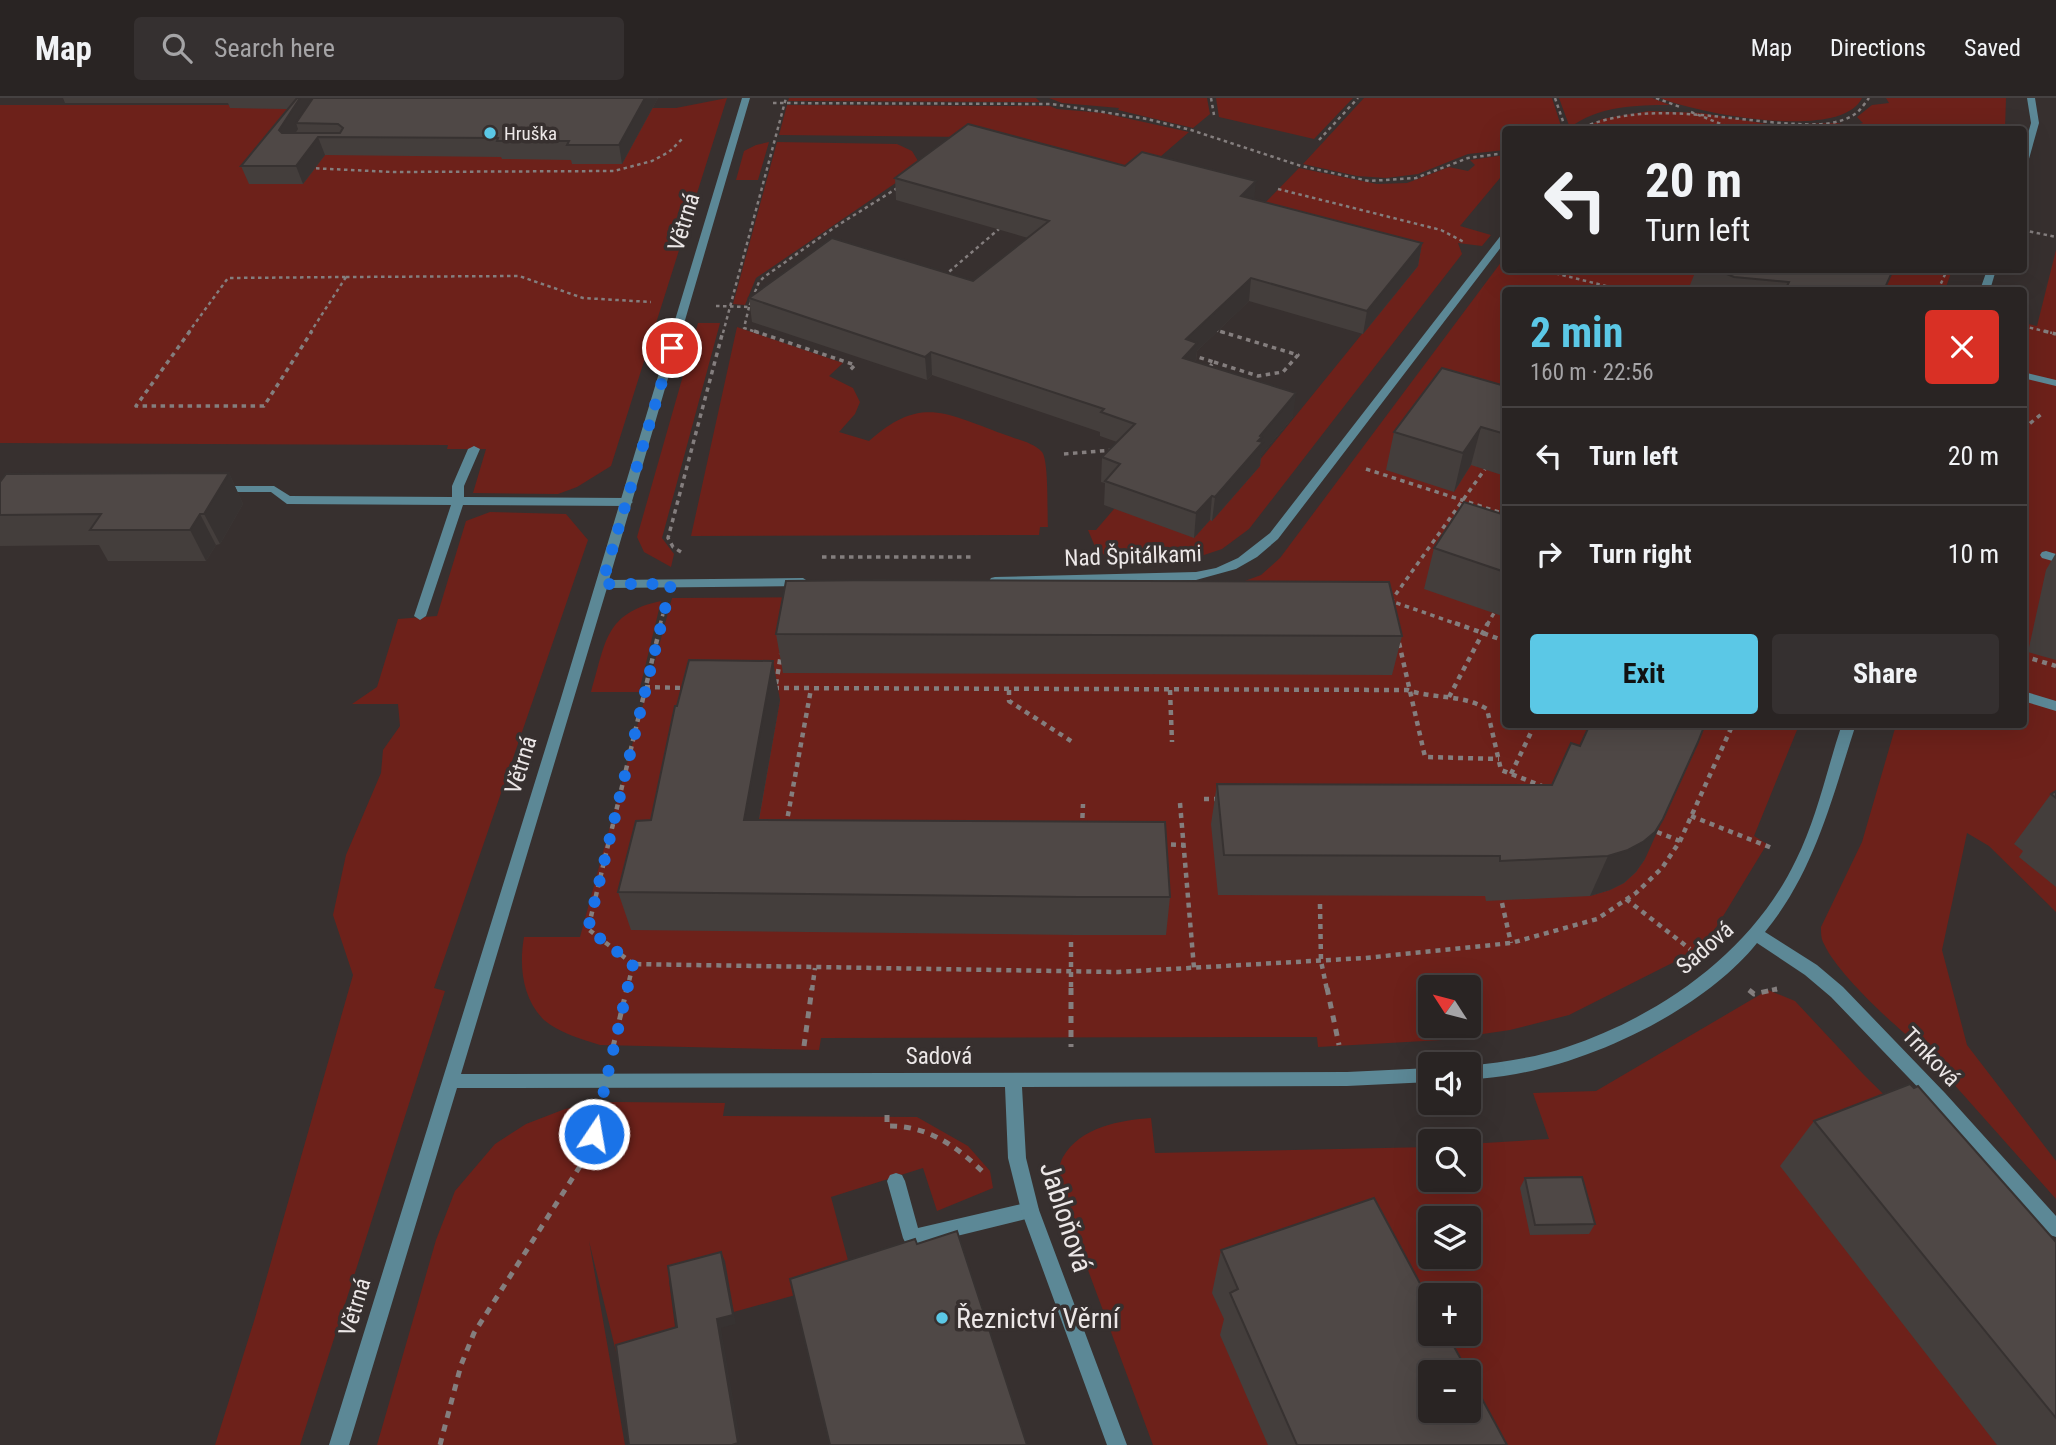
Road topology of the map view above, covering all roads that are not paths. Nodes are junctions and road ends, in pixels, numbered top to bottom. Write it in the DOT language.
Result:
graph roads {
  1 [pos="2031,98"];
  2 [pos="745,100"];
  3 [pos="2027,152"];
  4 [pos="1502,240"];
  5 [pos="2027,375"];
  6 [pos="2056,383"];
  7 [pos="474,449"];
  8 [pos="205,489"];
  9 [pos="458,501"];
  10 [pos="626,502"];
  11 [pos="975,581"];
  12 [pos="813,582"];
  13 [pos="602,584"];
  14 [pos="420,616"];
  15 [pos="2027,696"];
  16 [pos="2056,706"];
  17 [pos="1848,728"];
  18 [pos="1756,934"];
  19 [pos="1481,1071"];
  20 [pos="1418,1076"];
  21 [pos="1013,1079"];
  22 [pos="449,1082"];
  23 [pos="896,1181"];
  24 [pos="1030,1210"];
  25 [pos="2056,1230"];
  26 [pos="339,1445"];
  27 [pos="1117,1445"];
  1 -- 3 [label="street"];
  2 -- 10 [label="street, Větrná"];
  4 -- 11 [label="street, Nad Špitálkami"];
  5 -- 6 [label="street"];
  7 -- 9 [label="street"];
  8 -- 9 [label="street"];
  9 -- 10 [label="street"];
  9 -- 14 [label="street"];
  10 -- 13 [label="street, Větrná"];
  12 -- 13 [label="street"];
  13 -- 22 [label="street, Větrná"];
  15 -- 16 [label="street"];
  17 -- 18 [label="street, Sadová"];
  18 -- 19 [label="street, Sadová"];
  18 -- 25 [label="street, Trnková"];
  20 -- 21 [label="street, Sadová"];
  21 -- 22 [label="street, Sadová"];
  21 -- 24 [label="street, Jabloňová"];
  22 -- 26 [label="street, Větrná"];
  23 -- 24 [label="street"];
  24 -- 27 [label="street, Jabloňová"];
}
